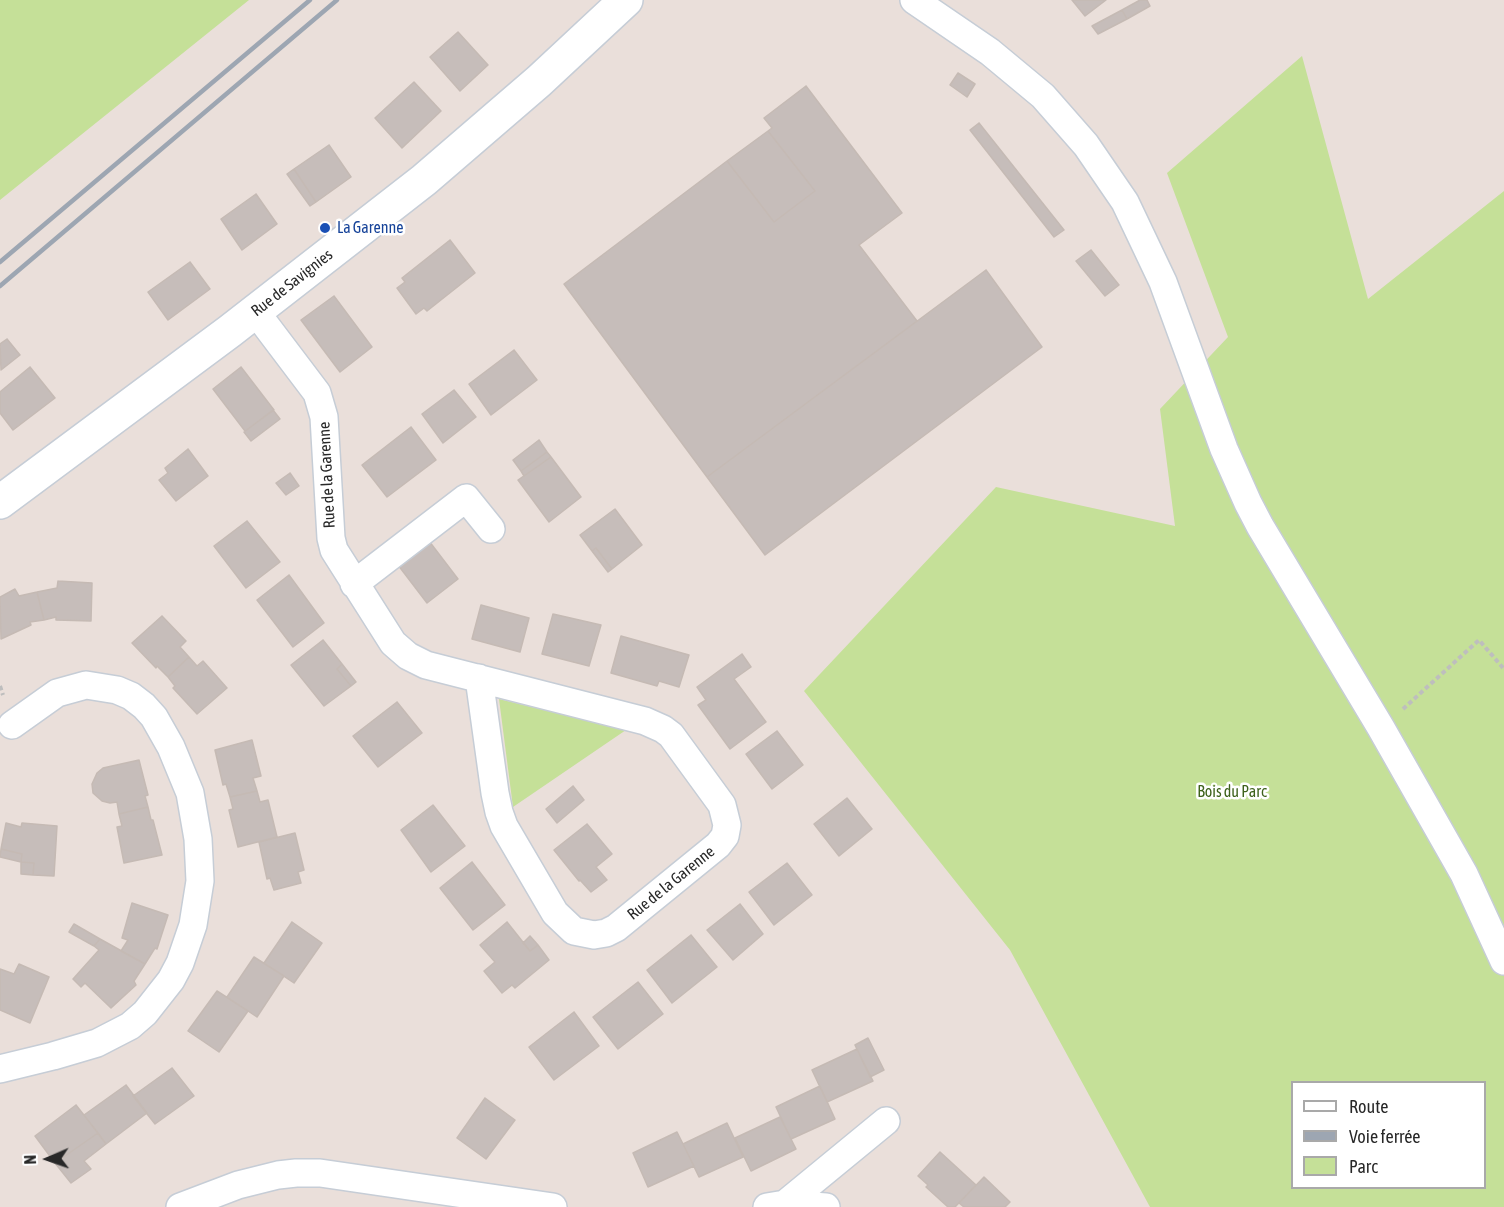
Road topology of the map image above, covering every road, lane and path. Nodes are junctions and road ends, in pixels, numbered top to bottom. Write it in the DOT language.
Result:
graph roads {
  1 [pos="626,0"];
  2 [pos="914,0"];
  3 [pos="255,311"];
  4 [pos="0,502"];
  5 [pos="491,529"];
  6 [pos="354,584"];
  7 [pos="1504,669"];
  8 [pos="479,678"];
  9 [pos="12,725"];
  10 [pos="1381,728"];
  11 [pos="1504,961"];
  12 [pos="0,1069"];
  13 [pos="886,1121"];
  14 [pos="776,1205"];
  15 [pos="180,1207"];
  16 [pos="553,1207"];
  17 [pos="826,1207"];
  1 -- 3 [label="street, Rue de Savignies"];
  2 -- 10 [label="street"];
  3 -- 4 [label="street, Rue de Savignies"];
  3 -- 6 [label="street, Rue de la Garenne"];
  5 -- 6 [label="street"];
  6 -- 8 [label="street, Rue de la Garenne"];
  7 -- 10 [label="path"];
  8 -- 8 [label="street, Rue de la Garenne"];
  9 -- 12 [label="street"];
  10 -- 11 [label="street"];
  13 -- 14 [label="street"];
  14 -- 17 [label="street"];
  15 -- 16 [label="street"];
}
